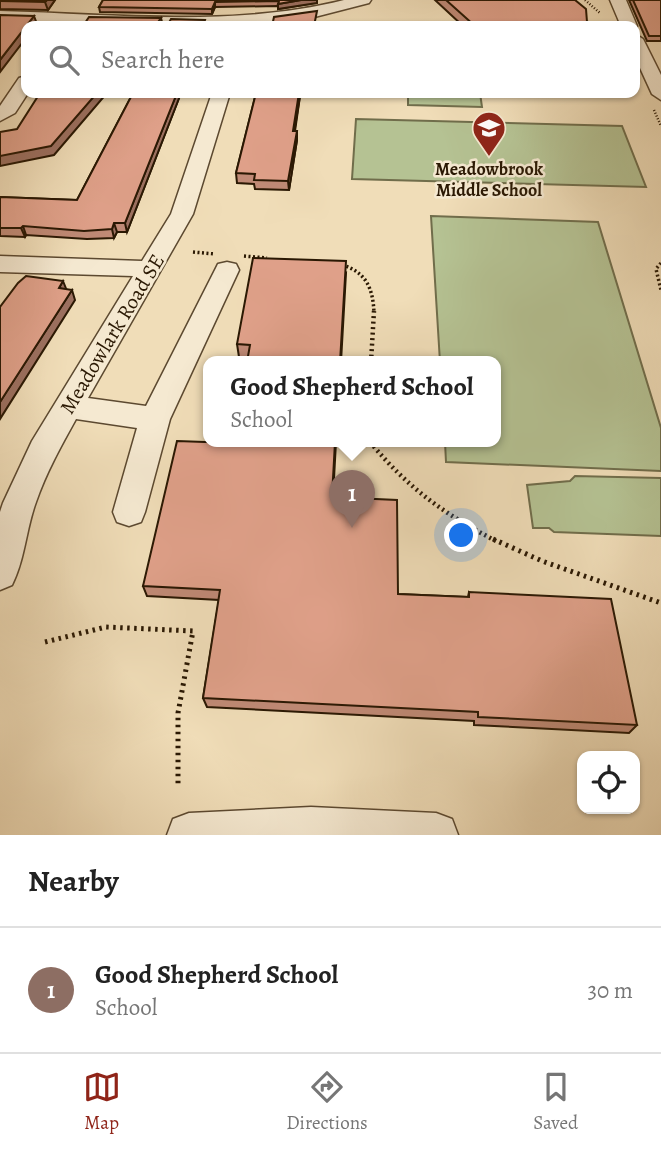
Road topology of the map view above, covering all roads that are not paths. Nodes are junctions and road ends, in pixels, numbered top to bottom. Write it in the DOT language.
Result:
graph roads {
  1 [pos="363,0"];
  2 [pos="618,0"];
  3 [pos="0,16"];
  4 [pos="55,21"];
  5 [pos="263,21"];
  6 [pos="627,21"];
  7 [pos="640,50"];
  8 [pos="21,90"];
  9 [pos="661,94"];
  10 [pos="219,98"];
  11 [pos="0,115"];
  12 [pos="226,260"];
  13 [pos="0,264"];
  14 [pos="150,269"];
  15 [pos="68,407"];
  16 [pos="155,419"];
  17 [pos="129,512"];
  18 [pos="0,574"];
  19 [pos="189,835"];
  20 [pos="436,835"];
  1 -- 5 [label="street"];
  2 -- 6 [label="street"];
  3 -- 4 [label="street"];
  7 -- 9 [label="street"];
  8 -- 11 [label="street"];
  10 -- 14 [label="street, Meadowlark Road SE"];
  12 -- 16 [label="street"];
  13 -- 14 [label="street"];
  14 -- 15 [label="street, Meadowlark Road SE"];
  15 -- 16 [label="street"];
  15 -- 18 [label="street, Meadowlark Road SE"];
  16 -- 17 [label="street"];
  19 -- 20 [label="street"];
}
